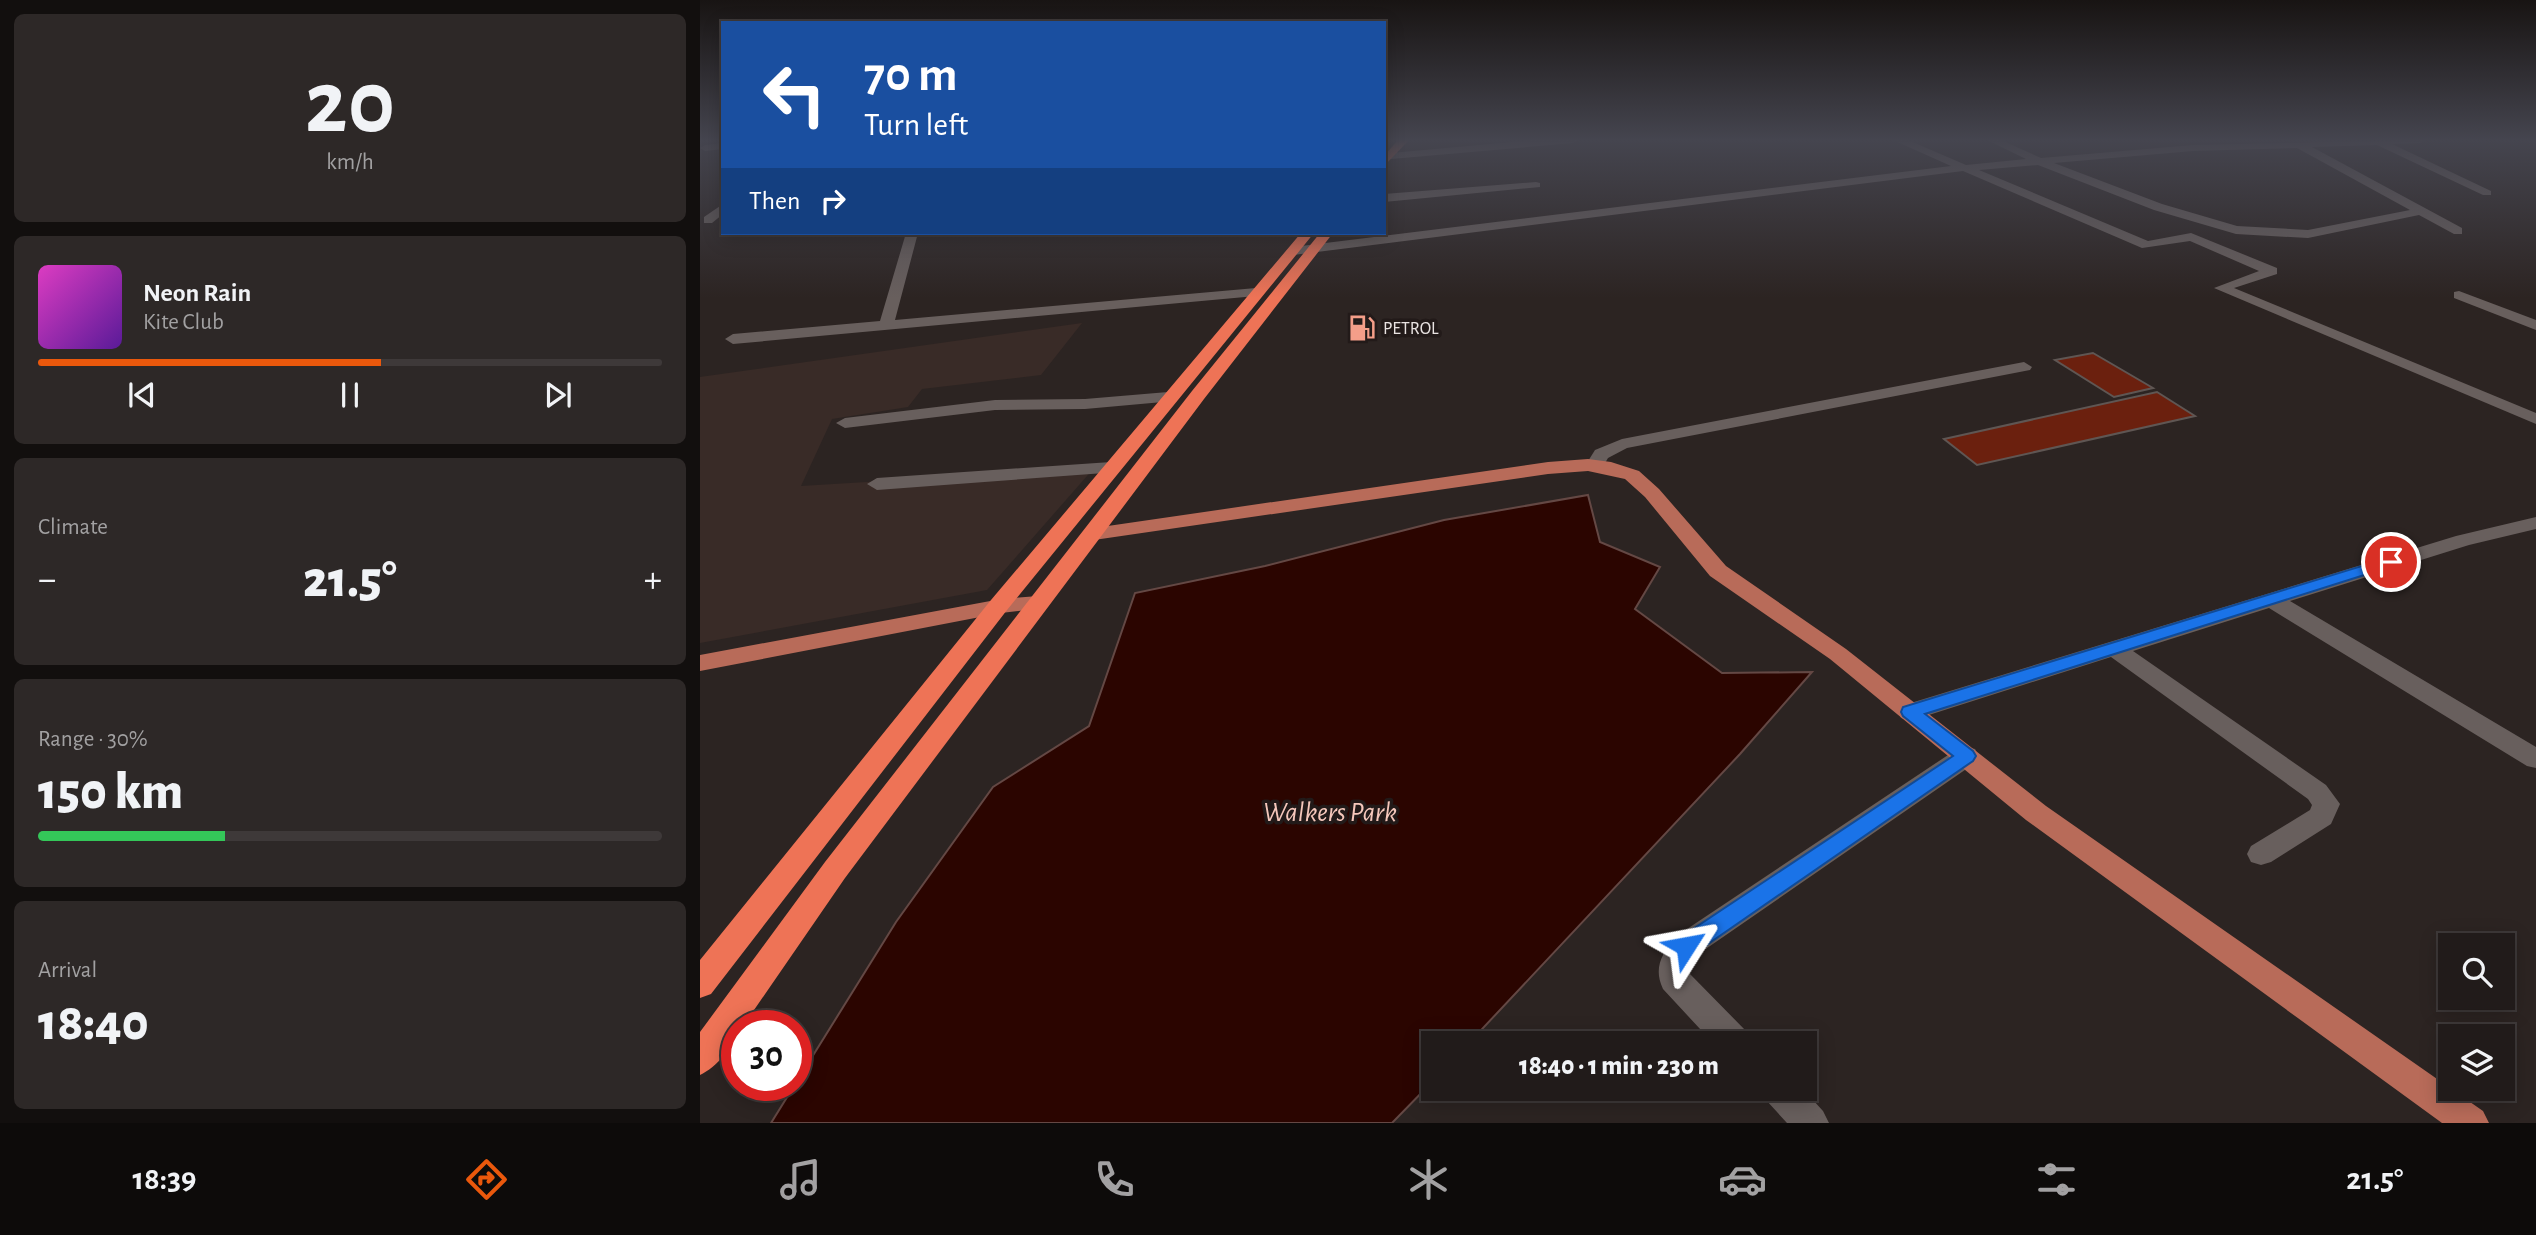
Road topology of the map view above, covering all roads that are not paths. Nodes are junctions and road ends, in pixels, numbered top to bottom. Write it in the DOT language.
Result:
graph roads {
  1 [pos="1461,192"];
  2 [pos="1746,192"];
  3 [pos="2022,192"];
  4 [pos="2121,192"];
  5 [pos="2387,192"];
  6 [pos="1386,198"];
  7 [pos="721,210"];
  8 [pos="2421,211"];
  9 [pos="708,220"];
  10 [pos="2458,231"];
  11 [pos="1386,233"];
  12 [pos="911,235"];
  13 [pos="1365,235"];
  14 [pos="1311,241"];
  15 [pos="1256,292"];
  16 [pos="2459,295"];
  17 [pos="2536,325"];
  18 [pos="886,326"];
  19 [pos="733,340"];
  20 [pos="2024,367"];
  21 [pos="1168,397"];
  22 [pos="2536,419"];
  23 [pos="845,423"];
  24 [pos="1594,466"];
  25 [pos="1111,468"];
  26 [pos="877,484"];
  27 [pos="2536,523"];
  28 [pos="1094,534"];
  29 [pos="2271,599"];
  30 [pos="1038,603"];
  31 [pos="1001,606"];
  32 [pos="2115,649"];
  33 [pos="700,663"];
  34 [pos="1910,712"];
  35 [pos="1966,756"];
  36 [pos="2536,760"];
  37 [pos="2261,854"];
  38 [pos="700,984"];
  39 [pos="1724,1031"];
  40 [pos="700,1059"];
  41 [pos="1790,1101"];
  42 [pos="1811,1123"];
  43 [pos="2471,1123"];
  1 -- 6 [label="street"];
  2 -- 11 [label="street"];
  3 -- 22 [label="street"];
  4 -- 8 [label="street"];
  5 -- 8 [label="street"];
  7 -- 9 [label="street"];
  8 -- 10 [label="street"];
  12 -- 18 [label="street"];
  13 -- 14 [label="street"];
  14 -- 15 [label="highway"];
  14 -- 28 [label="highway"];
  15 -- 18 [label="street"];
  15 -- 21 [label="highway"];
  16 -- 17 [label="street"];
  18 -- 19 [label="street"];
  20 -- 24 [label="street"];
  21 -- 23 [label="street"];
  21 -- 25 [label="highway"];
  24 -- 28 [label="main road"];
  24 -- 34 [label="main road"];
  25 -- 26 [label="street"];
  25 -- 31 [label="highway"];
  27 -- 29 [label="street"];
  28 -- 30 [label="highway"];
  29 -- 32 [label="street"];
  29 -- 36 [label="street"];
  30 -- 31 [label="main road"];
  30 -- 40 [label="highway"];
  31 -- 33 [label="main road"];
  31 -- 38 [label="highway"];
  32 -- 34 [label="street"];
  32 -- 37 [label="street"];
  34 -- 35 [label="main road"];
  35 -- 39 [label="street"];
  35 -- 43 [label="main road"];
  41 -- 42 [label="street"];
}
